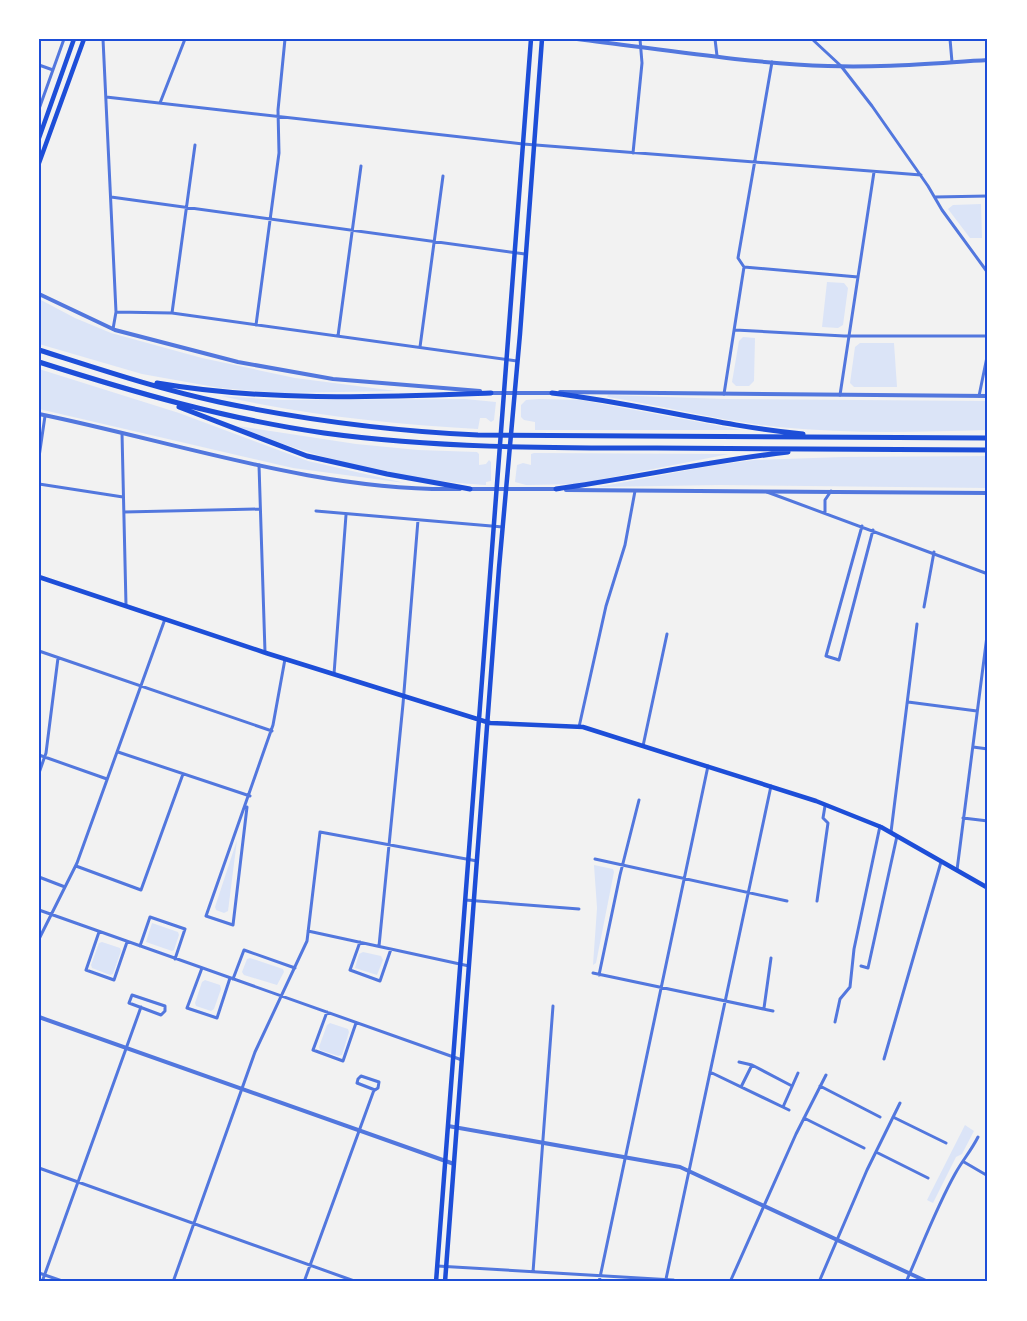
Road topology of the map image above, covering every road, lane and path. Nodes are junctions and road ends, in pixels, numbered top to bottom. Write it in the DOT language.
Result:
graph roads {
  1 [pos="64,39"];
  2 [pos="74,39"];
  3 [pos="84,39"];
  4 [pos="103,39"];
  5 [pos="185,39"];
  6 [pos="285,39"];
  7 [pos="531,39"];
  8 [pos="542,39"];
  9 [pos="577,39"];
  10 [pos="640,39"];
  11 [pos="715,39"];
  12 [pos="812,39"];
  13 [pos="950,39"];
  14 [pos="640,47"];
  15 [pos="717,56"];
  16 [pos="988,60"];
  17 [pos="772,62"];
  18 [pos="952,62"];
  19 [pos="39,65"];
  20 [pos="841,66"];
  21 [pos="53,70"];
  22 [pos="106,97"];
  23 [pos="160,103"];
  24 [pos="39,109"];
  25 [pos="279,116"];
  26 [pos="39,138"];
  27 [pos="523,144"];
  28 [pos="195,145"];
  29 [pos="534,145"];
  30 [pos="633,153"];
  31 [pos="755,162"];
  32 [pos="39,163"];
  33 [pos="361,166"];
  34 [pos="874,172"];
  35 [pos="921,175"];
  36 [pos="443,176"];
  37 [pos="988,196"];
  38 [pos="111,197"];
  39 [pos="935,197"];
  40 [pos="187,208"];
  41 [pos="270,219"];
  42 [pos="352,231"];
  43 [pos="434,242"];
  44 [pos="514,253"];
  45 [pos="525,254"];
  46 [pos="744,267"];
  47 [pos="988,273"];
  48 [pos="858,277"];
  49 [pos="39,294"];
  50 [pos="116,312"];
  51 [pos="172,313"];
  52 [pos="256,325"];
  53 [pos="113,329"];
  54 [pos="734,330"];
  55 [pos="338,336"];
  56 [pos="849,336"];
  57 [pos="988,336"];
  58 [pos="420,348"];
  59 [pos="39,350"];
  60 [pos="988,352"];
  61 [pos="507,360"];
  62 [pos="517,361"];
  63 [pos="39,362"];
  64 [pos="131,379"];
  65 [pos="490,393"];
  66 [pos="505,393"];
  67 [pos="514,393"];
  68 [pos="552,393"];
  69 [pos="724,394"];
  70 [pos="840,395"];
  71 [pos="979,396"];
  72 [pos="988,396"];
  73 [pos="164,400"];
  74 [pos="39,414"];
  75 [pos="45,416"];
  76 [pos="122,432"];
  77 [pos="838,438"];
  78 [pos="988,438"];
  79 [pos="815,449"];
  80 [pos="988,450"];
  81 [pos="39,457"];
  82 [pos="259,465"];
  83 [pos="39,484"];
  84 [pos="470,489"];
  85 [pos="556,489"];
  86 [pos="498,490"];
  87 [pos="506,490"];
  88 [pos="635,491"];
  89 [pos="764,491"];
  90 [pos="832,491"];
  91 [pos="988,493"];
  92 [pos="123,497"];
  93 [pos="260,508"];
  94 [pos="316,511"];
  95 [pos="124,512"];
  96 [pos="825,513"];
  97 [pos="346,514"];
  98 [pos="418,520"];
  99 [pos="495,526"];
  100 [pos="862,526"];
  101 [pos="503,527"];
  102 [pos="873,530"];
  103 [pos="934,552"];
  104 [pos="988,574"];
  105 [pos="39,577"];
  106 [pos="126,605"];
  107 [pos="924,607"];
  108 [pos="165,619"];
  109 [pos="917,624"];
  110 [pos="988,628"];
  111 [pos="667,634"];
  112 [pos="39,651"];
  113 [pos="265,653"];
  114 [pos="58,658"];
  115 [pos="285,659"];
  116 [pos="334,674"];
  117 [pos="141,686"];
  118 [pos="403,696"];
  119 [pos="907,702"];
  120 [pos="977,711"];
  121 [pos="479,720"];
  122 [pos="487,723"];
  123 [pos="579,727"];
  124 [pos="272,731"];
  125 [pos="642,746"];
  126 [pos="972,747"];
  127 [pos="988,749"];
  128 [pos="117,751"];
  129 [pos="39,755"];
  130 [pos="45,757"];
  131 [pos="708,766"];
  132 [pos="39,773"];
  133 [pos="183,774"];
  134 [pos="107,779"];
  135 [pos="771,786"];
  136 [pos="250,796"];
  137 [pos="639,800"];
  138 [pos="825,804"];
  139 [pos="247,807"];
  140 [pos="963,818"];
  141 [pos="988,821"];
  142 [pos="880,826"];
  143 [pos="891,832"];
  144 [pos="897,835"];
  145 [pos="389,844"];
  146 [pos="468,859"];
  147 [pos="595,859"];
  148 [pos="477,861"];
  149 [pos="941,861"];
  150 [pos="623,865"];
  151 [pos="76,866"];
  152 [pos="957,870"];
  153 [pos="39,877"];
  154 [pos="683,878"];
  155 [pos="65,887"];
  156 [pos="988,888"];
  157 [pos="749,892"];
  158 [pos="465,900"];
  159 [pos="475,901"];
  160 [pos="787,901"];
  161 [pos="817,901"];
  162 [pos="579,909"];
  163 [pos="39,910"];
  164 [pos="51,915"];
  165 [pos="308,931"];
  166 [pos="99,932"];
  167 [pos="39,939"];
  168 [pos="128,942"];
  169 [pos="360,942"];
  170 [pos="140,946"];
  171 [pos="379,946"];
  172 [pos="391,949"];
  173 [pos="771,958"];
  174 [pos="175,959"];
  175 [pos="460,964"];
  176 [pos="469,966"];
  177 [pos="861,966"];
  178 [pos="202,968"];
  179 [pos="295,968"];
  180 [pos="593,973"];
  181 [pos="599,975"];
  182 [pos="231,979"];
  183 [pos="660,987"];
  184 [pos="281,996"];
  185 [pos="725,1001"];
  186 [pos="553,1006"];
  187 [pos="141,1007"];
  188 [pos="764,1008"];
  189 [pos="773,1011"];
  190 [pos="327,1012"];
  191 [pos="39,1017"];
  192 [pos="835,1022"];
  193 [pos="356,1023"];
  194 [pos="126,1048"];
  195 [pos="453,1057"];
  196 [pos="884,1059"];
  197 [pos="462,1060"];
  198 [pos="739,1062"];
  199 [pos="752,1065"];
  200 [pos="710,1072"];
  201 [pos="798,1073"];
  202 [pos="826,1075"];
  203 [pos="792,1086"];
  204 [pos="820,1086"];
  205 [pos="741,1087"];
  206 [pos="242,1089"];
  207 [pos="374,1090"];
  208 [pos="900,1103"];
  209 [pos="783,1107"];
  210 [pos="789,1110"];
  211 [pos="880,1117"];
  212 [pos="893,1117"];
  213 [pos="804,1118"];
  214 [pos="448,1126"];
  215 [pos="456,1127"];
  216 [pos="359,1131"];
  217 [pos="978,1137"];
  218 [pos="543,1143"];
  219 [pos="946,1143"];
  220 [pos="864,1148"];
  221 [pos="876,1152"];
  222 [pos="624,1157"];
  223 [pos="445,1161"];
  224 [pos="964,1162"];
  225 [pos="453,1164"];
  226 [pos="39,1168"];
  227 [pos="689,1171"];
  228 [pos="988,1176"];
  229 [pos="928,1178"];
  230 [pos="78,1182"];
  231 [pos="764,1206"];
  232 [pos="194,1224"];
  233 [pos="837,1241"];
  234 [pos="310,1265"];
  235 [pos="437,1266"];
  236 [pos="446,1266"];
  237 [pos="533,1272"];
  238 [pos="39,1273"];
  239 [pos="910,1273"];
  240 [pos="45,1275"];
  241 [pos="599,1275"];
  242 [pos="666,1279"];
  243 [pos="42,1282"];
  244 [pos="65,1282"];
  245 [pos="173,1282"];
  246 [pos="304,1282"];
  247 [pos="357,1282"];
  248 [pos="436,1282"];
  249 [pos="445,1282"];
  250 [pos="598,1282"];
  251 [pos="678,1282"];
  252 [pos="730,1282"];
  253 [pos="819,1282"];
  254 [pos="906,1282"];
  255 [pos="928,1282"];
  1 -- 21 [label="street"];
  2 -- 26 [label="main road"];
  3 -- 32 [label="main road"];
  4 -- 22 [label="street"];
  5 -- 23 [label="street"];
  6 -- 25 [label="street"];
  7 -- 27 [label="main road"];
  8 -- 29 [label="main road"];
  9 -- 14 [label="street"];
  10 -- 14 [label="street"];
  11 -- 15 [label="street"];
  12 -- 20 [label="street"];
  13 -- 18 [label="street"];
  14 -- 15 [label="street"];
  14 -- 30 [label="street"];
  15 -- 17 [label="street"];
  16 -- 18 [label="street"];
  17 -- 20 [label="street"];
  17 -- 31 [label="street"];
  18 -- 20 [label="street"];
  19 -- 21 [label="street"];
  20 -- 35 [label="street"];
  21 -- 24 [label="street"];
  22 -- 23 [label="street"];
  22 -- 38 [label="street"];
  23 -- 25 [label="street"];
  25 -- 27 [label="street"];
  25 -- 41 [label="street"];
  27 -- 29 [label="street"];
  27 -- 44 [label="main road"];
  28 -- 40 [label="street"];
  29 -- 30 [label="street"];
  29 -- 45 [label="main road"];
  30 -- 31 [label="street"];
  31 -- 34 [label="street"];
  31 -- 46 [label="street"];
  33 -- 42 [label="street"];
  34 -- 35 [label="street"];
  34 -- 48 [label="street"];
  35 -- 39 [label="street"];
  36 -- 43 [label="street"];
  37 -- 39 [label="street"];
  38 -- 40 [label="street"];
  38 -- 50 [label="street"];
  39 -- 47 [label="street"];
  40 -- 41 [label="street"];
  40 -- 51 [label="street"];
  41 -- 42 [label="street"];
  41 -- 52 [label="street"];
  42 -- 43 [label="street"];
  42 -- 55 [label="street"];
  43 -- 44 [label="street"];
  43 -- 58 [label="street"];
  44 -- 45 [label="street"];
  44 -- 61 [label="main road"];
  45 -- 62 [label="main road"];
  46 -- 48 [label="street"];
  46 -- 54 [label="street"];
  48 -- 56 [label="street"];
  49 -- 53 [label="street"];
  50 -- 51 [label="street"];
  50 -- 53 [label="street"];
  51 -- 52 [label="street"];
  52 -- 55 [label="street"];
  53 -- 65 [label="street"];
  54 -- 56 [label="street"];
  54 -- 69 [label="street"];
  55 -- 58 [label="street"];
  56 -- 57 [label="street"];
  56 -- 70 [label="street"];
  58 -- 61 [label="street"];
  59 -- 64 [label="highway"];
  60 -- 71 [label="street"];
  61 -- 62 [label="street"];
  61 -- 66 [label="main road"];
  62 -- 67 [label="main road"];
  63 -- 73 [label="highway"];
  64 -- 65 [label="highway"];
  64 -- 77 [label="highway"];
  65 -- 66 [label="street"];
  66 -- 67 [label="street"];
  66 -- 86 [label="main road"];
  67 -- 68 [label="street"];
  67 -- 87 [label="main road"];
  68 -- 69 [label="street"];
  68 -- 77 [label="highway"];
  69 -- 70 [label="street"];
  70 -- 71 [label="street"];
  71 -- 72 [label="street"];
  73 -- 79 [label="highway"];
  73 -- 84 [label="highway"];
  74 -- 75 [label="street"];
  75 -- 76 [label="street"];
  75 -- 81 [label="street"];
  76 -- 82 [label="street"];
  76 -- 92 [label="street"];
  77 -- 78 [label="highway"];
  79 -- 80 [label="highway"];
  79 -- 85 [label="highway"];
  82 -- 84 [label="street"];
  82 -- 93 [label="street"];
  83 -- 92 [label="street"];
  84 -- 86 [label="street"];
  85 -- 87 [label="street"];
  85 -- 88 [label="street"];
  86 -- 87 [label="street"];
  86 -- 99 [label="main road"];
  87 -- 101 [label="main road"];
  88 -- 89 [label="street"];
  88 -- 123 [label="street"];
  89 -- 90 [label="street"];
  89 -- 96 [label="street"];
  90 -- 91 [label="street"];
  90 -- 96 [label="street"];
  92 -- 95 [label="street"];
  93 -- 95 [label="street"];
  93 -- 113 [label="street"];
  94 -- 97 [label="street"];
  95 -- 106 [label="street"];
  96 -- 100 [label="street"];
  97 -- 98 [label="street"];
  97 -- 116 [label="street"];
  98 -- 99 [label="street"];
  98 -- 118 [label="street"];
  99 -- 101 [label="street"];
  99 -- 121 [label="main road"];
  100 -- 102 [label="street"];
  100 -- 102 [label="street"];
  101 -- 122 [label="main road"];
  102 -- 103 [label="street"];
  103 -- 104 [label="street"];
  103 -- 107 [label="street"];
  105 -- 106 [label="main road"];
  106 -- 108 [label="main road"];
  108 -- 113 [label="main road"];
  108 -- 117 [label="street"];
  109 -- 119 [label="street"];
  110 -- 120 [label="street"];
  111 -- 125 [label="street"];
  112 -- 114 [label="street"];
  113 -- 115 [label="main road"];
  114 -- 117 [label="street"];
  114 -- 130 [label="street"];
  115 -- 116 [label="main road"];
  115 -- 124 [label="street"];
  116 -- 118 [label="main road"];
  117 -- 124 [label="street"];
  117 -- 128 [label="street"];
  118 -- 121 [label="main road"];
  118 -- 145 [label="street"];
  119 -- 120 [label="street"];
  119 -- 143 [label="street"];
  120 -- 126 [label="street"];
  121 -- 122 [label="main road"];
  121 -- 146 [label="main road"];
  122 -- 123 [label="main road"];
  122 -- 148 [label="main road"];
  123 -- 125 [label="main road"];
  124 -- 136 [label="street"];
  125 -- 131 [label="main road"];
  126 -- 127 [label="street"];
  126 -- 140 [label="street"];
  128 -- 133 [label="street"];
  128 -- 134 [label="street"];
  129 -- 130 [label="street"];
  130 -- 132 [label="street"];
  130 -- 134 [label="street"];
  131 -- 135 [label="main road"];
  131 -- 154 [label="street"];
  133 -- 136 [label="street"];
  133 -- 151 [label="street"];
  134 -- 151 [label="street"];
  135 -- 138 [label="main road"];
  135 -- 157 [label="street"];
  136 -- 139 [label="street"];
  137 -- 150 [label="street"];
  138 -- 142 [label="main road"];
  138 -- 161 [label="street"];
  139 -- 139 [label="street"];
  140 -- 141 [label="street"];
  140 -- 152 [label="street"];
  142 -- 143 [label="main road"];
  142 -- 192 [label="street"];
  143 -- 144 [label="main road"];
  144 -- 149 [label="main road"];
  144 -- 177 [label="street"];
  145 -- 146 [label="street"];
  145 -- 165 [label="street"];
  145 -- 171 [label="street"];
  146 -- 148 [label="street"];
  146 -- 158 [label="main road"];
  147 -- 150 [label="street"];
  148 -- 159 [label="main road"];
  149 -- 152 [label="main road"];
  149 -- 196 [label="street"];
  150 -- 154 [label="street"];
  150 -- 181 [label="street"];
  151 -- 155 [label="street"];
  152 -- 156 [label="main road"];
  153 -- 155 [label="street"];
  154 -- 157 [label="street"];
  154 -- 183 [label="street"];
  155 -- 164 [label="street"];
  157 -- 160 [label="street"];
  157 -- 185 [label="street"];
  158 -- 159 [label="street"];
  158 -- 175 [label="main road"];
  159 -- 162 [label="street"];
  159 -- 176 [label="main road"];
  163 -- 164 [label="street"];
  164 -- 166 [label="street"];
  164 -- 167 [label="street"];
  165 -- 169 [label="street"];
  165 -- 179 [label="street"];
  166 -- 168 [label="street"];
  166 -- 168 [label="street"];
  168 -- 170 [label="street"];
  169 -- 171 [label="street"];
  169 -- 172 [label="street"];
  170 -- 174 [label="street"];
  170 -- 174 [label="street"];
  171 -- 172 [label="street"];
  172 -- 175 [label="street"];
  173 -- 188 [label="street"];
  174 -- 178 [label="street"];
  175 -- 176 [label="street"];
  175 -- 195 [label="main road"];
  176 -- 197 [label="main road"];
  178 -- 182 [label="street"];
  178 -- 182 [label="street"];
  179 -- 182 [label="street"];
  179 -- 184 [label="street"];
  180 -- 181 [label="street"];
  181 -- 183 [label="street"];
  182 -- 184 [label="street"];
  183 -- 185 [label="street"];
  183 -- 222 [label="street"];
  184 -- 190 [label="street"];
  184 -- 206 [label="street"];
  185 -- 188 [label="street"];
  185 -- 200 [label="street"];
  186 -- 218 [label="street"];
  187 -- 187 [label="street"];
  187 -- 194 [label="street"];
  188 -- 189 [label="street"];
  190 -- 193 [label="street"];
  190 -- 193 [label="street"];
  191 -- 194 [label="street"];
  193 -- 195 [label="street"];
  194 -- 206 [label="street"];
  194 -- 230 [label="street"];
  195 -- 197 [label="street"];
  195 -- 214 [label="main road"];
  197 -- 215 [label="main road"];
  198 -- 199 [label="street"];
  199 -- 203 [label="street"];
  199 -- 205 [label="street"];
  200 -- 205 [label="street"];
  200 -- 227 [label="street"];
  201 -- 203 [label="street"];
  202 -- 204 [label="street"];
  203 -- 209 [label="street"];
  204 -- 211 [label="street"];
  204 -- 213 [label="street"];
  205 -- 209 [label="street"];
  206 -- 216 [label="street"];
  206 -- 232 [label="street"];
  207 -- 207 [label="street"];
  207 -- 216 [label="street"];
  208 -- 212 [label="street"];
  209 -- 210 [label="street"];
  212 -- 219 [label="street"];
  212 -- 221 [label="street"];
  213 -- 220 [label="street"];
  213 -- 231 [label="street"];
  214 -- 215 [label="street"];
  214 -- 223 [label="main road"];
  215 -- 218 [label="street"];
  215 -- 225 [label="main road"];
  216 -- 223 [label="street"];
  216 -- 234 [label="street"];
  217 -- 224 [label="street"];
  218 -- 222 [label="street"];
  218 -- 237 [label="street"];
  221 -- 229 [label="street"];
  221 -- 233 [label="street"];
  222 -- 227 [label="street"];
  222 -- 241 [label="street"];
  223 -- 225 [label="street"];
  223 -- 235 [label="main road"];
  224 -- 228 [label="street"];
  224 -- 239 [label="street"];
  225 -- 236 [label="main road"];
  226 -- 230 [label="street"];
  227 -- 231 [label="street"];
  227 -- 242 [label="street"];
  230 -- 232 [label="street"];
  230 -- 240 [label="street"];
  231 -- 233 [label="street"];
  231 -- 252 [label="street"];
  232 -- 234 [label="street"];
  232 -- 245 [label="street"];
  233 -- 239 [label="street"];
  233 -- 253 [label="street"];
  234 -- 246 [label="street"];
  234 -- 247 [label="street"];
  235 -- 236 [label="street"];
  235 -- 248 [label="main road"];
  236 -- 237 [label="street"];
  236 -- 249 [label="main road"];
  237 -- 241 [label="street"];
  238 -- 240 [label="street"];
  239 -- 254 [label="street"];
  239 -- 255 [label="street"];
  240 -- 243 [label="street"];
  240 -- 244 [label="street"];
  241 -- 242 [label="street"];
  241 -- 250 [label="street"];
  242 -- 251 [label="street"];
}
